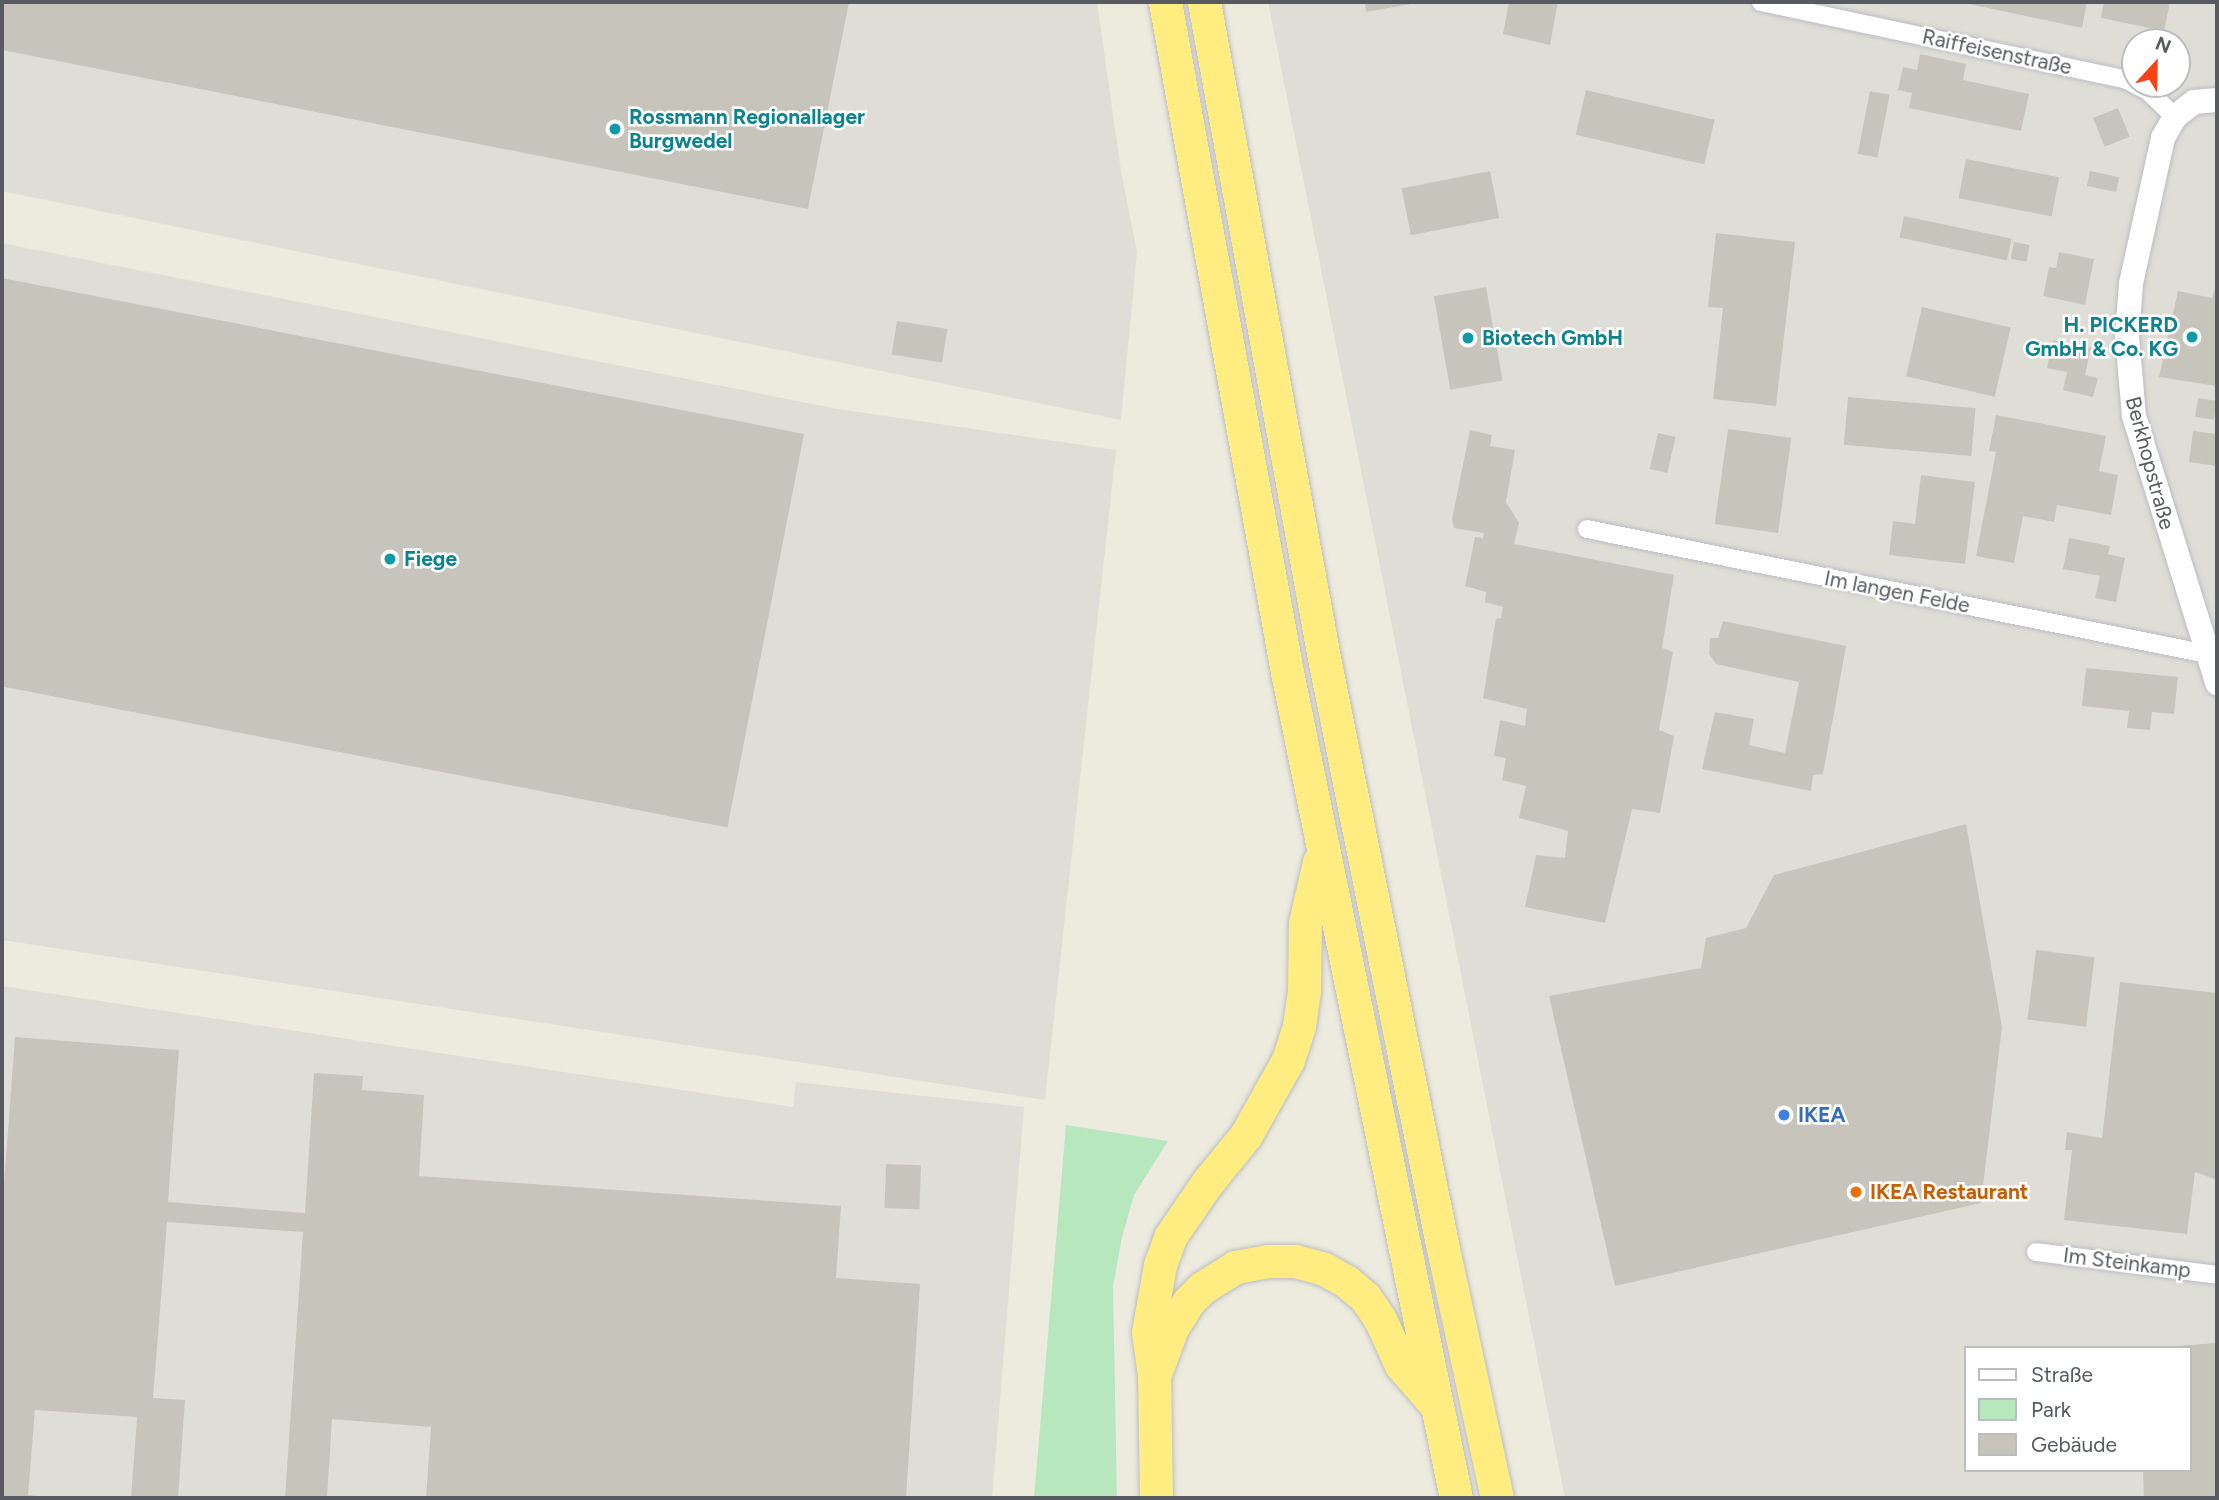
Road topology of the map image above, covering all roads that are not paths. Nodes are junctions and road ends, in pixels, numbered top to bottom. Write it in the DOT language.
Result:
graph roads {
  1 [pos="1165,2"];
  2 [pos="1205,2"];
  3 [pos="1761,2"];
  4 [pos="2217,100"];
  5 [pos="2175,117"];
  6 [pos="1587,529"];
  7 [pos="2207,654"];
  8 [pos="2217,683"];
  9 [pos="1322,849"];
  10 [pos="2036,1252"];
  11 [pos="2217,1275"];
  12 [pos="1154,1375"];
  13 [pos="1436,1406"];
  14 [pos="1156,1498"];
  15 [pos="1457,1498"];
  16 [pos="1497,1498"];
  1 -- 9 [label="highway"];
  2 -- 16 [label="highway"];
  3 -- 5 [label="street, Raiffeisenstraße"];
  4 -- 5 [label="main road"];
  5 -- 7 [label="main road, Berkhopstraße"];
  6 -- 7 [label="street, Im langen Felde"];
  7 -- 8 [label="main road, Berkhopstraße"];
  9 -- 12 [label="highway"];
  9 -- 13 [label="highway"];
  10 -- 11 [label="street, Im Steinkamp"];
  12 -- 13 [label="highway"];
  12 -- 14 [label="highway"];
  13 -- 15 [label="highway"];
}
